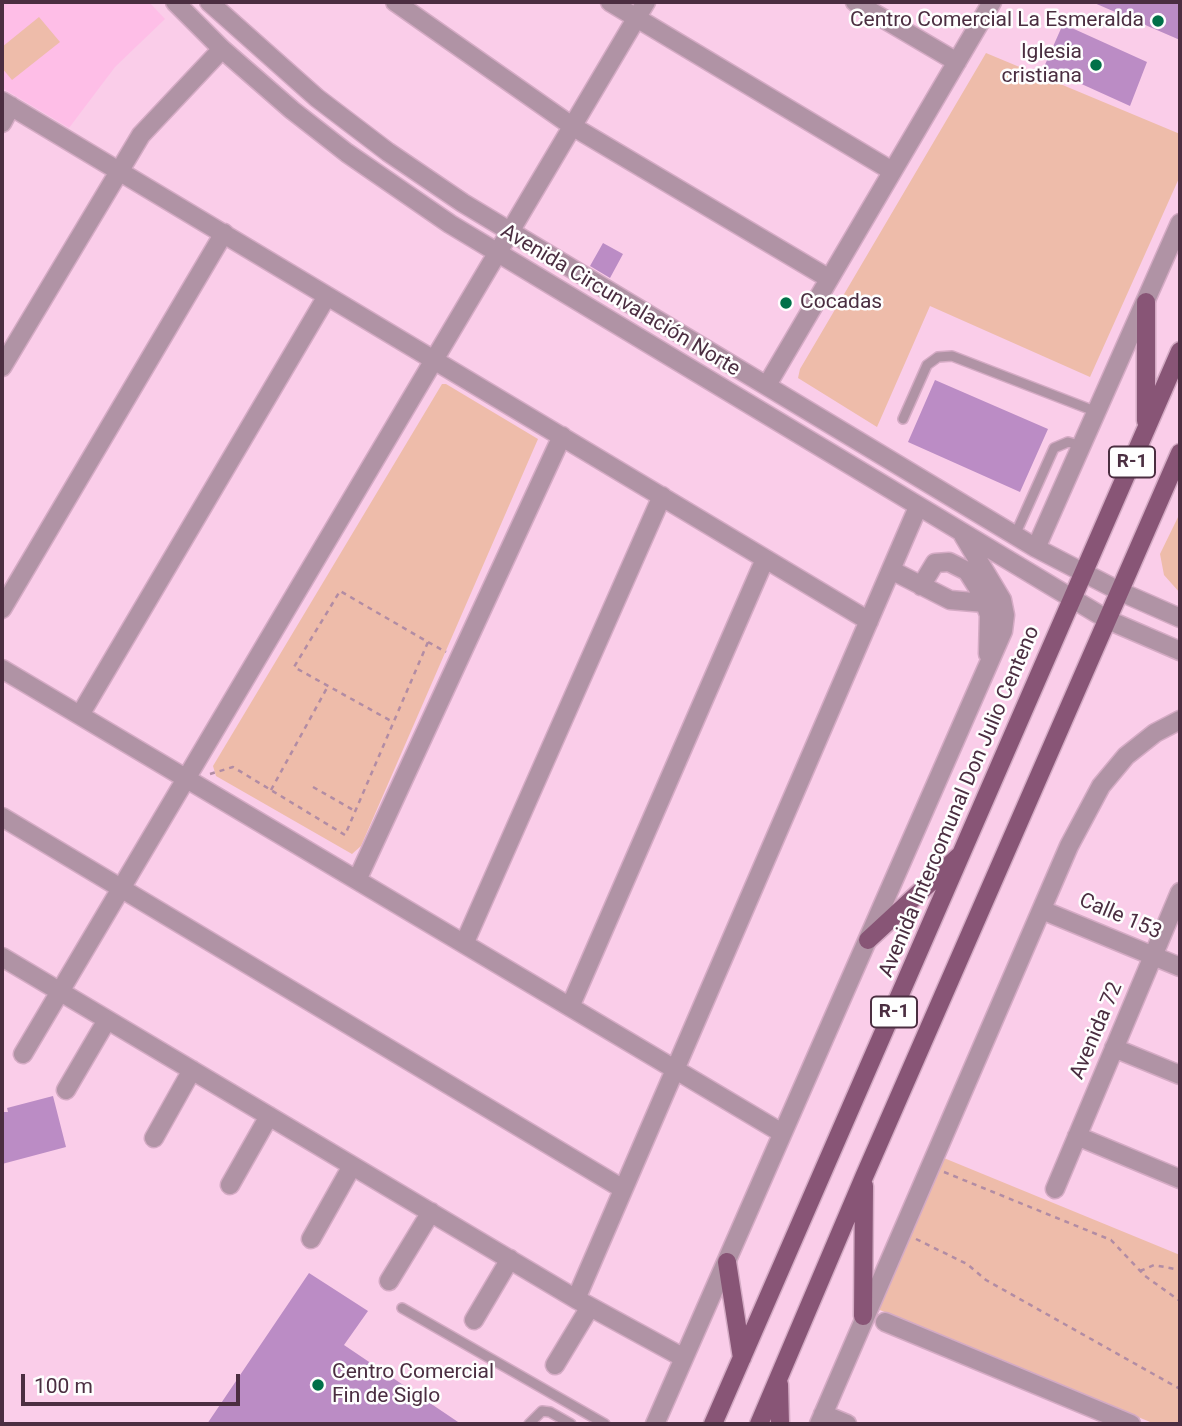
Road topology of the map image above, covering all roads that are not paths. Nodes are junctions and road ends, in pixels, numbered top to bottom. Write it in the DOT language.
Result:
graph roads {
  1 [pos="175,2"];
  2 [pos="209,2"];
  3 [pos="395,2"];
  4 [pos="610,2"];
  5 [pos="646,2"];
  6 [pos="855,2"];
  7 [pos="992,2"];
  8 [pos="636,18"];
  9 [pos="222,49"];
  10 [pos="957,62"];
  11 [pos="6,104"];
  12 [pos="2,123"];
  13 [pos="572,126"];
  14 [pos="118,170"];
  15 [pos="892,171"];
  16 [pos="1180,223"];
  17 [pos="509,231"];
  18 [pos="225,233"];
  19 [pos="496,254"];
  20 [pos="828,278"];
  21 [pos="327,296"];
  22 [pos="1146,302"];
  23 [pos="1180,351"];
  24 [pos="435,360"];
  25 [pos="2,367"];
  26 [pos="767,385"];
  27 [pos="1097,412"];
  28 [pos="903,419"];
  29 [pos="1146,429"];
  30 [pos="562,436"];
  31 [pos="1082,446"];
  32 [pos="1180,453"];
  33 [pos="662,496"];
  34 [pos="918,507"];
  35 [pos="963,535"];
  36 [pos="1015,535"];
  37 [pos="1037,548"];
  38 [pos="765,558"];
  39 [pos="949,562"];
  40 [pos="891,570"];
  41 [pos="1083,572"];
  42 [pos="921,586"];
  43 [pos="1121,592"];
  44 [pos="1072,598"];
  45 [pos="985,603"];
  46 [pos="2,609"];
  47 [pos="1180,618"];
  48 [pos="1108,620"];
  49 [pos="869,621"];
  50 [pos="1180,651"];
  51 [pos="987,666"];
  52 [pos="2,669"];
  53 [pos="80,715"];
  54 [pos="1180,720"];
  55 [pos="187,780"];
  56 [pos="2,817"];
  57 [pos="964,852"];
  58 [pos="357,880"];
  59 [pos="122,888"];
  60 [pos="1180,891"];
  61 [pos="1042,909"];
  62 [pos="868,940"];
  63 [pos="464,944"];
  64 [pos="1153,956"];
  65 [pos="2,957"];
  66 [pos="1180,967"];
  67 [pos="61,992"];
  68 [pos="569,1007"];
  69 [pos="107,1020"];
  70 [pos="1114,1048"];
  71 [pos="23,1054"];
  72 [pos="675,1069"];
  73 [pos="192,1070"];
  74 [pos="1180,1075"];
  75 [pos="66,1090"];
  76 [pos="269,1116"];
  77 [pos="782,1133"];
  78 [pos="1077,1136"];
  79 [pos="154,1138"];
  80 [pos="352,1166"];
  81 [pos="864,1177"];
  82 [pos="1180,1179"];
  83 [pos="230,1185"];
  84 [pos="623,1189"];
  85 [pos="1055,1189"];
  86 [pos="431,1212"];
  87 [pos="311,1239"];
  88 [pos="510,1259"];
  89 [pos="727,1262"];
  90 [pos="389,1281"];
  91 [pos="583,1303"];
  92 [pos="402,1308"];
  93 [pos="863,1316"];
  94 [pos="474,1320"];
  95 [pos="885,1322"];
  96 [pos="684,1358"];
  97 [pos="742,1358"];
  98 [pos="555,1365"];
  99 [pos="779,1377"];
  100 [pos="821,1419"];
  101 [pos="529,1424"];
  102 [pos="572,1424"];
  103 [pos="605,1424"];
  104 [pos="656,1424"];
  105 [pos="713,1424"];
  106 [pos="759,1424"];
  107 [pos="780,1424"];
  108 [pos="848,1424"];
  109 [pos="1131,1424"];
  1 -- 9 [label="street, Avenida Circunvalación Norte"];
  2 -- 17 [label="street, Avenida Circunvalación Norte"];
  3 -- 13 [label="street"];
  4 -- 8 [label="street"];
  5 -- 8 [label="street"];
  6 -- 10 [label="street"];
  7 -- 10 [label="street"];
  8 -- 13 [label="street"];
  8 -- 15 [label="street"];
  9 -- 14 [label="street"];
  9 -- 19 [label="street, Avenida Circunvalación Norte"];
  10 -- 15 [label="street"];
  11 -- 12 [label="street"];
  11 -- 14 [label="street"];
  13 -- 17 [label="street"];
  13 -- 20 [label="street"];
  14 -- 18 [label="street"];
  14 -- 25 [label="street"];
  15 -- 20 [label="street"];
  16 -- 22 [label="street"];
  17 -- 19 [label="street"];
  17 -- 26 [label="street, Avenida Circunvalación Norte"];
  18 -- 21 [label="street"];
  18 -- 46 [label="street"];
  19 -- 24 [label="street"];
  19 -- 34 [label="street, Avenida Circunvalación Norte"];
  20 -- 26 [label="street"];
  21 -- 24 [label="street"];
  21 -- 53 [label="street"];
  22 -- 27 [label="street"];
  22 -- 29 [label="main road"];
  23 -- 29 [label="main road, Avenida Intercomunal Don Julio Centeno / R-1"];
  24 -- 30 [label="street"];
  24 -- 55 [label="street"];
  26 -- 36 [label="street, Avenida Circunvalación Norte"];
  27 -- 28 [label="lane"];
  27 -- 31 [label="street"];
  29 -- 41 [label="main road, Avenida Intercomunal Don Julio Centeno / R-1"];
  30 -- 33 [label="street"];
  30 -- 58 [label="street"];
  31 -- 36 [label="lane"];
  31 -- 37 [label="street"];
  32 -- 43 [label="main road, R-1"];
  33 -- 38 [label="street"];
  33 -- 63 [label="street"];
  34 -- 35 [label="street, Avenida Circunvalación Norte"];
  34 -- 40 [label="street"];
  35 -- 39 [label="street"];
  35 -- 44 [label="street, Avenida Circunvalación Norte"];
  35 -- 51 [label="street, Avenida Intercomunal Don Julio Centeno"];
  36 -- 37 [label="street, Avenida Circunvalación Norte"];
  37 -- 41 [label="street, Avenida Circunvalación Norte"];
  38 -- 49 [label="street"];
  38 -- 68 [label="street"];
  39 -- 42 [label="street"];
  39 -- 45 [label="street"];
  40 -- 42 [label="street"];
  40 -- 49 [label="street"];
  41 -- 43 [label="street, Avenida Circunvalación Norte"];
  41 -- 44 [label="main road, Avenida Intercomunal Don Julio Centeno / R-1"];
  42 -- 45 [label="street"];
  43 -- 47 [label="street, Avenida Circunvalación Norte"];
  43 -- 48 [label="main road, R-1"];
  44 -- 48 [label="street, Avenida Circunvalación Norte"];
  44 -- 57 [label="main road, Avenida Intercomunal Don Julio Centeno / R-1"];
  45 -- 51 [label="street"];
  48 -- 50 [label="street, Avenida Circunvalación Norte"];
  48 -- 81 [label="main road, R-1"];
  49 -- 72 [label="street"];
  51 -- 62 [label="street, Avenida Intercomunal Don Julio Centeno"];
  52 -- 53 [label="street"];
  53 -- 55 [label="street"];
  54 -- 61 [label="street"];
  55 -- 58 [label="street"];
  55 -- 59 [label="street"];
  56 -- 59 [label="street"];
  57 -- 62 [label="main road"];
  57 -- 97 [label="main road, Avenida Intercomunal Don Julio Centeno / R-1"];
  58 -- 63 [label="street"];
  59 -- 67 [label="street"];
  59 -- 84 [label="street"];
  60 -- 64 [label="street, Avenida 72"];
  61 -- 64 [label="street, Calle 153"];
  61 -- 93 [label="street"];
  62 -- 77 [label="street, Avenida Intercomunal Don Julio Centeno"];
  63 -- 68 [label="street"];
  64 -- 66 [label="street, Calle 153"];
  64 -- 70 [label="street, Avenida 72"];
  65 -- 67 [label="street"];
  67 -- 69 [label="street"];
  67 -- 71 [label="street"];
  68 -- 72 [label="street"];
  69 -- 73 [label="street"];
  69 -- 75 [label="street"];
  70 -- 74 [label="street"];
  70 -- 78 [label="street, Avenida 72"];
  72 -- 77 [label="street"];
  72 -- 84 [label="street"];
  73 -- 76 [label="street"];
  73 -- 79 [label="street"];
  76 -- 80 [label="street"];
  76 -- 83 [label="street"];
  77 -- 89 [label="street, Avenida Intercomunal Don Julio Centeno"];
  78 -- 82 [label="street"];
  78 -- 85 [label="street, Avenida 72"];
  80 -- 86 [label="street"];
  80 -- 87 [label="street"];
  81 -- 93 [label="main road"];
  81 -- 99 [label="main road, R-1"];
  84 -- 91 [label="street"];
  86 -- 88 [label="street"];
  86 -- 90 [label="street"];
  88 -- 91 [label="street"];
  88 -- 94 [label="street"];
  89 -- 96 [label="street, Avenida Intercomunal Don Julio Centeno"];
  89 -- 97 [label="main road"];
  91 -- 96 [label="street"];
  91 -- 98 [label="street"];
  92 -- 103 [label="lane"];
  93 -- 100 [label="street"];
  95 -- 109 [label="street"];
  96 -- 104 [label="street, Avenida Intercomunal Don Julio Centeno"];
  97 -- 105 [label="main road, Avenida Intercomunal Don Julio Centeno / R-1"];
  99 -- 106 [label="main road, R-1"];
  99 -- 107 [label="main road"];
  100 -- 108 [label="street"];
  101 -- 102 [label="lane"];
}
